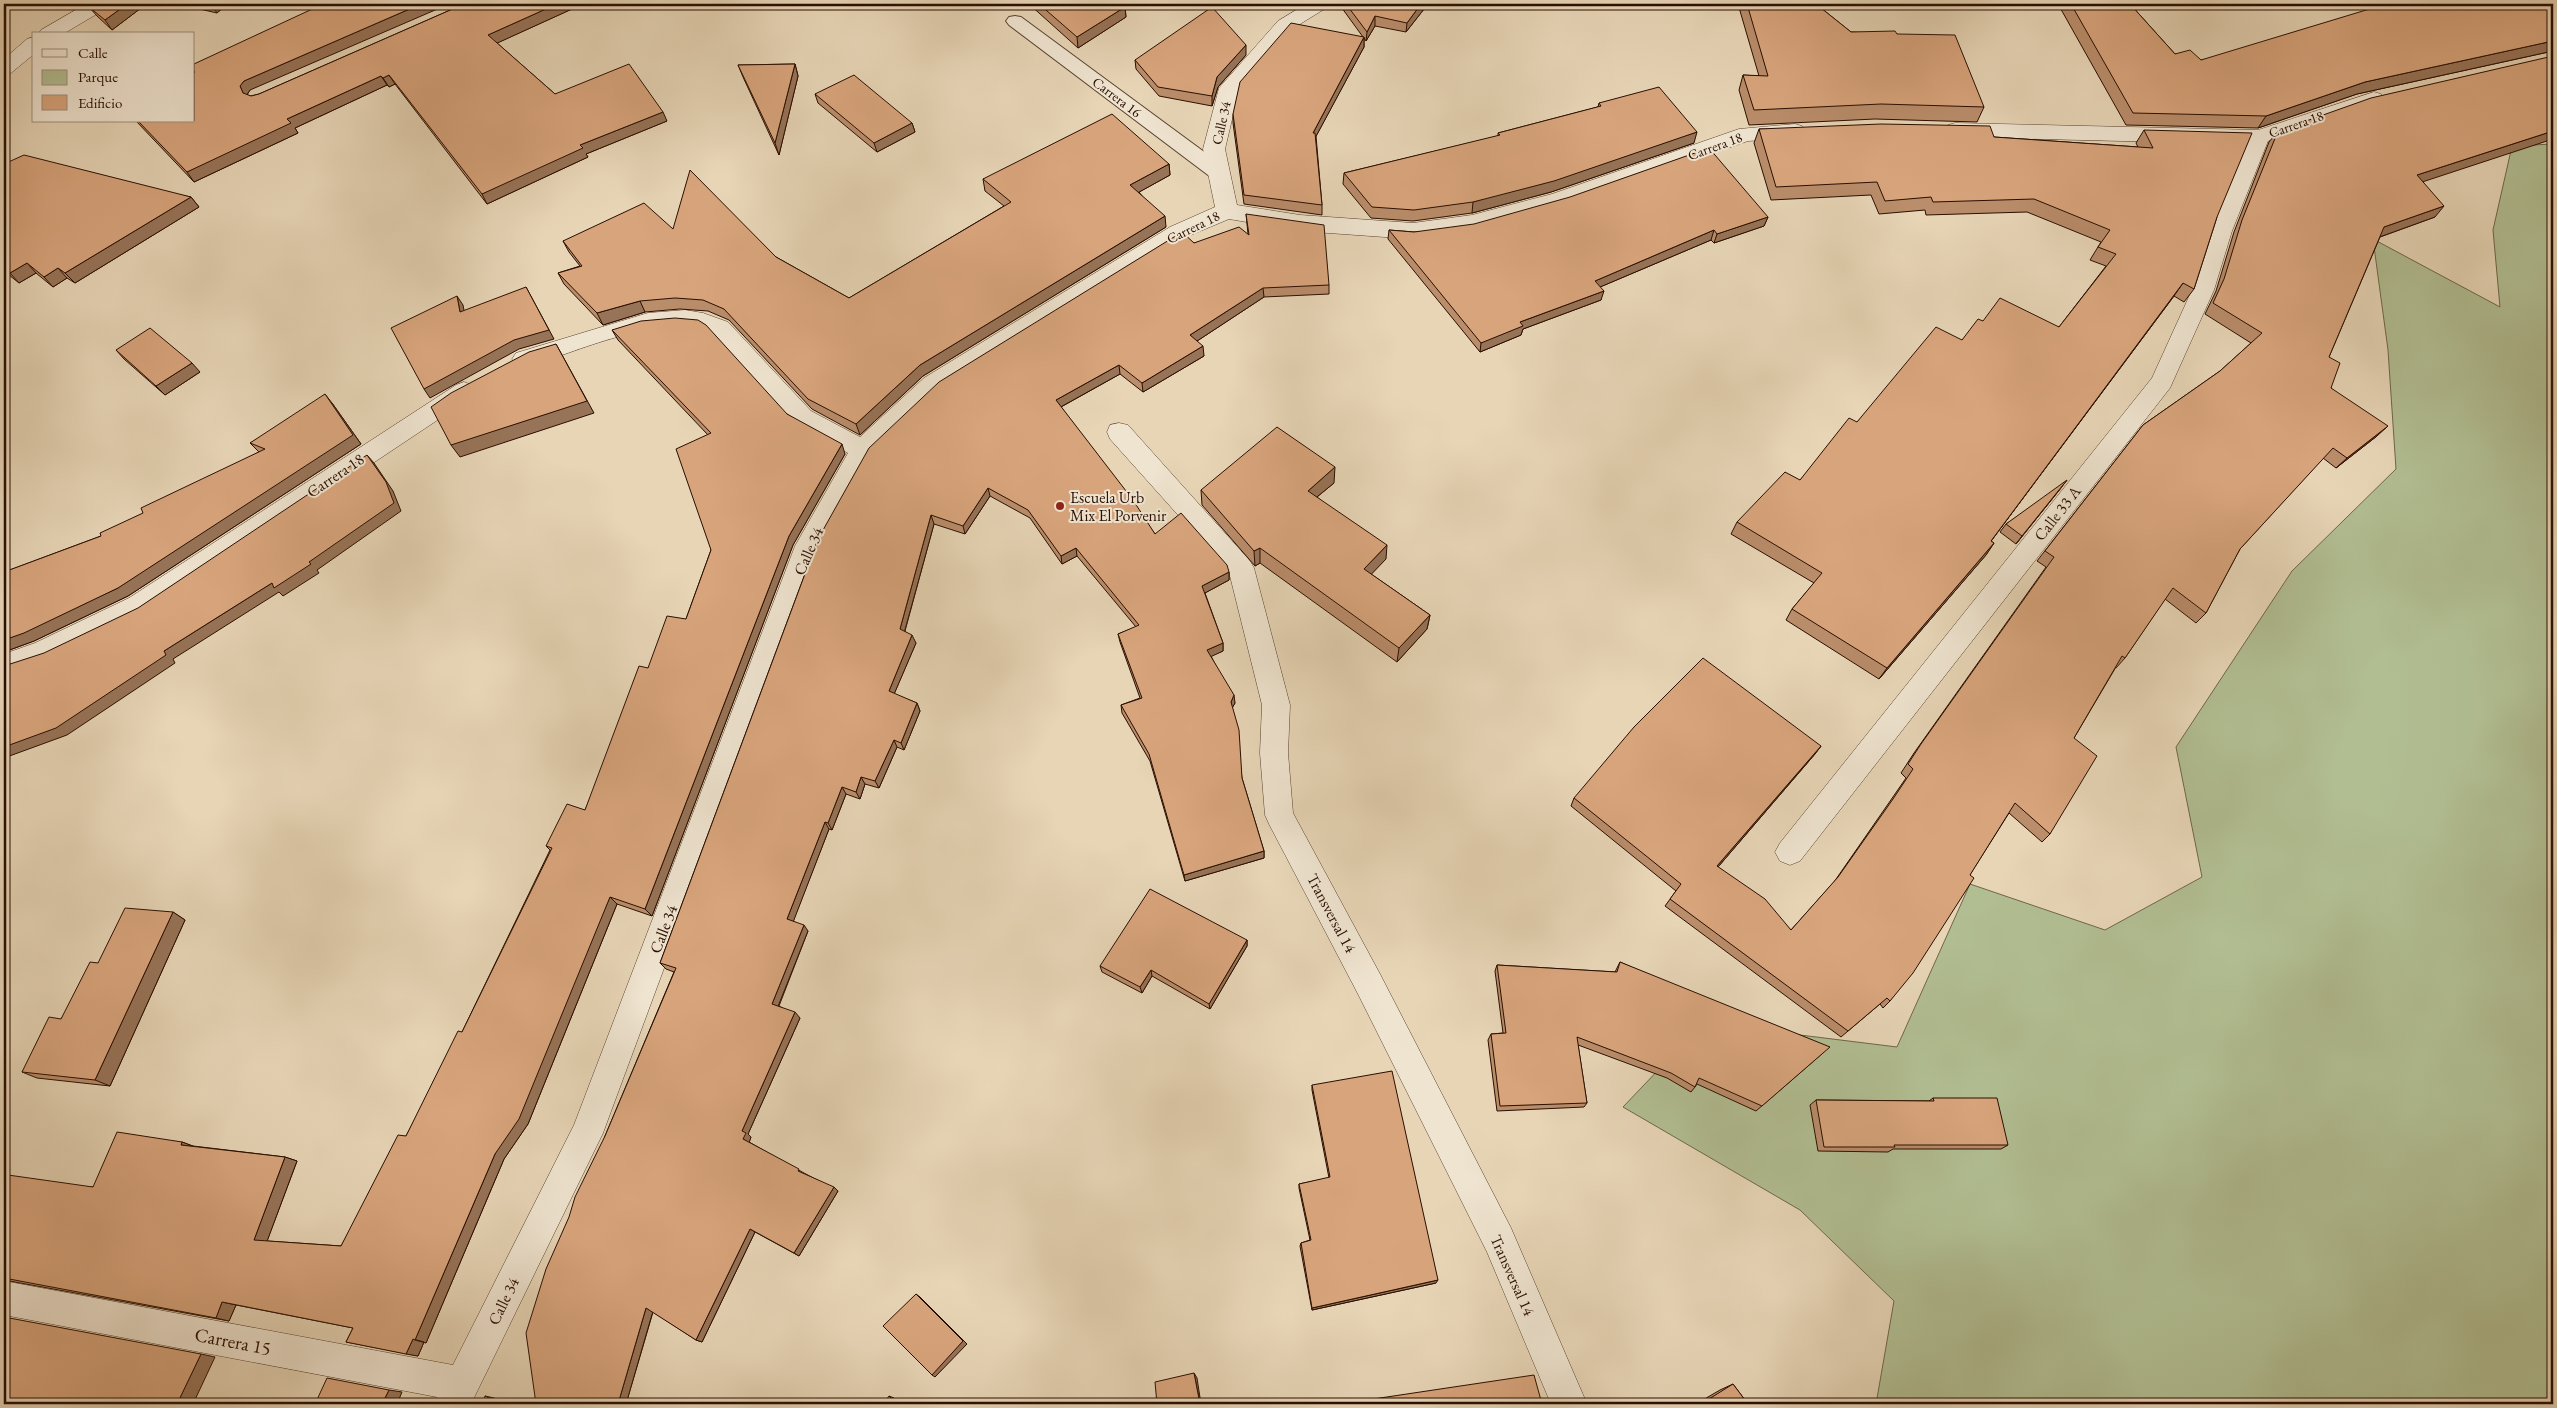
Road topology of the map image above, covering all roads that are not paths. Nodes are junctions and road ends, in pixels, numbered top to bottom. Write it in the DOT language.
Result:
graph roads {
  1 [pos="100,4"];
  2 [pos="1319,4"];
  3 [pos="1015,21"];
  4 [pos="51,32"];
  5 [pos="32,45"];
  6 [pos="4,69"];
  7 [pos="2395,95"];
  8 [pos="1934,129"];
  9 [pos="1816,130"];
  10 [pos="2259,137"];
  11 [pos="1219,173"];
  12 [pos="1226,211"];
  13 [pos="1119,432"];
  14 [pos="862,449"];
  15 [pos="4,665"];
  16 [pos="1790,852"];
  17 [pos="4,1298"];
  18 [pos="457,1394"];
  19 [pos="1569,1404"];
  1 -- 4 [label="street"];
  2 -- 11 [label="street, Calle 34"];
  3 -- 11 [label="lane, Carrera 16"];
  5 -- 6 [label="street"];
  7 -- 10 [label="street, Carrera 18"];
  8 -- 10 [label="street, Carrera 18"];
  9 -- 12 [label="street, Carrera 18"];
  10 -- 16 [label="street, Calle 33 A"];
  11 -- 12 [label="street, Calle 34"];
  12 -- 14 [label="street, Carrera 18"];
  13 -- 19 [label="street, Transversal 14"];
  14 -- 15 [label="street, Carrera 18"];
  14 -- 18 [label="street, Calle 34"];
  17 -- 18 [label="street, Carrera 15"];
}
